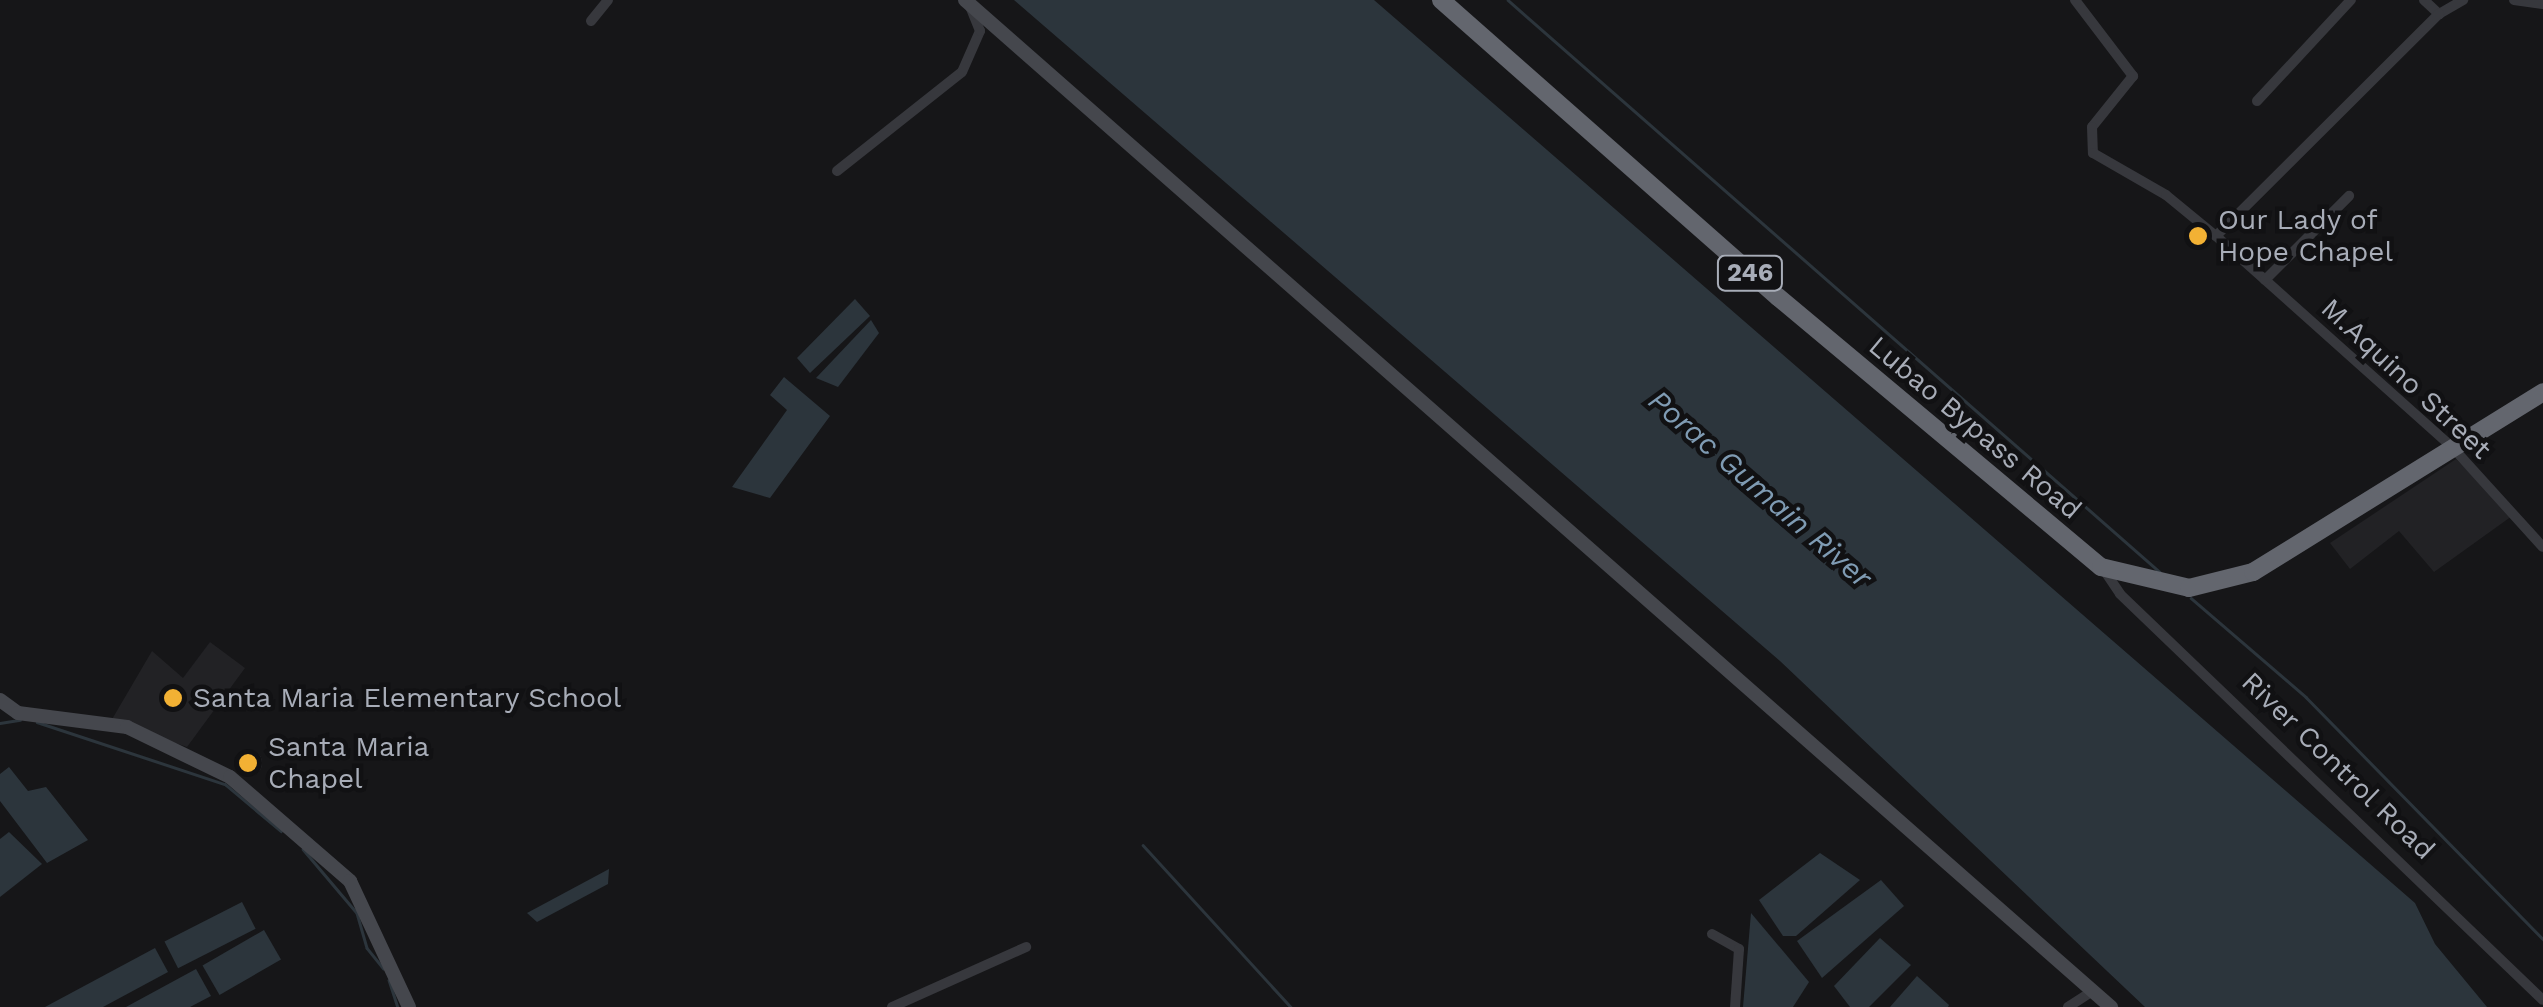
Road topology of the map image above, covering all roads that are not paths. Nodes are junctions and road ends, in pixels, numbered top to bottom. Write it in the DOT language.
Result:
graph roads {
  1 [pos="608,0"];
  2 [pos="1441,0"];
  3 [pos="2075,0"];
  4 [pos="2351,0"];
  5 [pos="2424,0"];
  6 [pos="2464,0"];
  7 [pos="2514,0"];
  8 [pos="967,2"];
  9 [pos="2543,4"];
  10 [pos="2439,14"];
  11 [pos="591,20"];
  12 [pos="2257,101"];
  13 [pos="837,171"];
  14 [pos="2349,196"];
  15 [pos="2216,236"];
  16 [pos="2265,280"];
  17 [pos="2543,392"];
  18 [pos="2454,449"];
  19 [pos="2543,547"];
  20 [pos="2101,566"];
  21 [pos="0,700"];
  22 [pos="1712,934"];
  23 [pos="1026,948"];
  24 [pos="2094,990"];
  25 [pos="2543,1000"];
  26 [pos="408,1007"];
  27 [pos="892,1007"];
  28 [pos="1735,1007"];
  29 [pos="2068,1007"];
  30 [pos="2111,1007"];
  1 -- 11 [label="street"];
  2 -- 20 [label="highway, Lubao Bypass Road / 246"];
  3 -- 15 [label="street, M.Aquino Street"];
  4 -- 12 [label="street"];
  5 -- 10 [label="street"];
  6 -- 10 [label="street"];
  7 -- 9 [label="street"];
  8 -- 13 [label="street"];
  8 -- 24 [label="street"];
  10 -- 15 [label="street"];
  14 -- 16 [label="street"];
  15 -- 16 [label="street, M.Aquino Street"];
  16 -- 18 [label="street, M.Aquino Street"];
  17 -- 18 [label="highway, Lubao Bypass Road / 246"];
  18 -- 19 [label="street, M.Aquino Street"];
  18 -- 20 [label="highway, Lubao Bypass Road / 246"];
  20 -- 25 [label="street, River Control Road"];
  21 -- 26 [label="street"];
  22 -- 28 [label="street"];
  23 -- 27 [label="street"];
  24 -- 29 [label="street"];
  24 -- 30 [label="street"];
}
